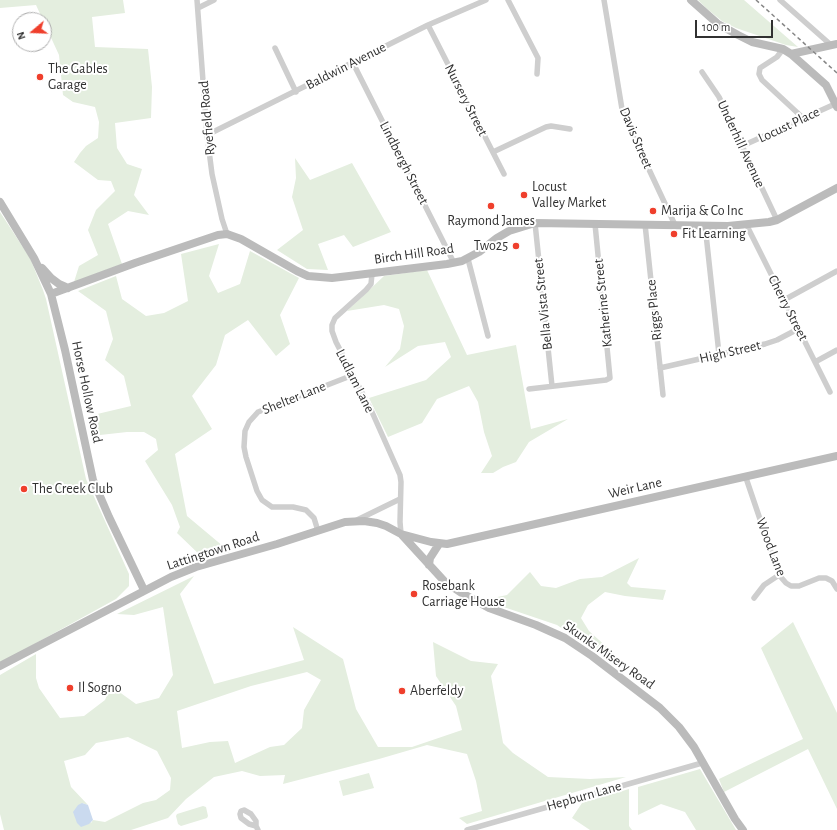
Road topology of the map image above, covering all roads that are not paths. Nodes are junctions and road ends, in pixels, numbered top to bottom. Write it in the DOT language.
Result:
graph roads {
  1 [pos="197,0"];
  2 [pos="214,0"];
  3 [pos="486,0"];
  4 [pos="508,0"];
  5 [pos="604,0"];
  6 [pos="692,0"];
  7 [pos="780,0"];
  8 [pos="198,8"];
  9 [pos="428,25"];
  10 [pos="834,44"];
  11 [pos="275,48"];
  12 [pos="783,49"];
  13 [pos="791,54"];
  14 [pos="353,63"];
  15 [pos="702,72"];
  16 [pos="537,74"];
  17 [pos="296,92"];
  18 [pos="836,105"];
  19 [pos="803,118"];
  20 [pos="570,129"];
  21 [pos="207,135"];
  22 [pos="742,146"];
  23 [pos="493,152"];
  24 [pos="504,174"];
  25 [pos="837,188"];
  26 [pos="0,202"];
  27 [pos="776,220"];
  28 [pos="535,223"];
  29 [pos="595,224"];
  30 [pos="645,224"];
  31 [pos="746,224"];
  32 [pos="675,225"];
  33 [pos="705,225"];
  34 [pos="227,234"];
  35 [pos="468,259"];
  36 [pos="37,263"];
  37 [pos="454,263"];
  38 [pos="837,271"];
  39 [pos="372,274"];
  40 [pos="68,288"];
  41 [pos="51,294"];
  42 [pos="784,300"];
  43 [pos="798,329"];
  44 [pos="488,336"];
  45 [pos="837,350"];
  46 [pos="719,354"];
  47 [pos="815,362"];
  48 [pos="660,368"];
  49 [pos="353,375"];
  50 [pos="552,386"];
  51 [pos="529,389"];
  52 [pos="830,392"];
  53 [pos="663,395"];
  54 [pos="837,456"];
  55 [pos="746,478"];
  56 [pos="400,499"];
  57 [pos="356,521"];
  58 [pos="318,531"];
  59 [pos="402,534"];
  60 [pos="439,544"];
  61 [pos="429,565"];
  62 [pos="779,575"];
  63 [pos="837,589"];
  64 [pos="144,590"];
  65 [pos="754,598"];
  66 [pos="0,666"];
  67 [pos="702,763"];
  68 [pos="466,830"];
  69 [pos="743,830"];
  1 -- 8 [label="street, Ryefield Road"];
  2 -- 8 [label="street"];
  3 -- 9 [label="street, Baldwin Avenue"];
  4 -- 16 [label="street"];
  5 -- 32 [label="street, Davis Street"];
  6 -- 12 [label="street"];
  7 -- 10 [label="street"];
  8 -- 21 [label="street, Ryefield Road"];
  9 -- 14 [label="street, Baldwin Avenue"];
  9 -- 23 [label="street, Nursery Street"];
  10 -- 13 [label="street"];
  11 -- 17 [label="street"];
  12 -- 13 [label="street"];
  12 -- 19 [label="street"];
  13 -- 18 [label="street"];
  14 -- 17 [label="street, Baldwin Avenue"];
  14 -- 37 [label="street, Lindbergh Street"];
  15 -- 22 [label="street, Underhill Avenue"];
  17 -- 21 [label="street, Baldwin Avenue"];
  18 -- 19 [label="street, Locust Place"];
  19 -- 22 [label="street, Locust Place"];
  20 -- 23 [label="street"];
  21 -- 34 [label="street, Ryefield Road"];
  22 -- 27 [label="street, Underhill Avenue"];
  23 -- 24 [label="street, Nursery Street"];
  25 -- 27 [label="street, Birch Hill Road"];
  26 -- 36 [label="street, Horse Hollow Road"];
  27 -- 31 [label="street, Birch Hill Road"];
  28 -- 29 [label="street, Birch Hill Road"];
  28 -- 35 [label="street, Birch Hill Road"];
  28 -- 50 [label="street, Bella Vista Street"];
  29 -- 30 [label="street, Birch Hill Road"];
  29 -- 50 [label="street, Katherine Street"];
  30 -- 32 [label="street, Birch Hill Road"];
  30 -- 48 [label="street, Riggs Place"];
  31 -- 33 [label="street, Birch Hill Road"];
  31 -- 42 [label="street, Cherry Street"];
  32 -- 33 [label="street, Birch Hill Road"];
  33 -- 46 [label="street"];
  34 -- 39 [label="street, Birch Hill Road"];
  34 -- 40 [label="street"];
  35 -- 37 [label="street, Birch Hill Road"];
  35 -- 44 [label="street"];
  36 -- 40 [label="street"];
  36 -- 41 [label="street, Horse Hollow Road"];
  37 -- 39 [label="street, Birch Hill Road"];
  38 -- 42 [label="street"];
  39 -- 49 [label="street, Ludlam Lane"];
  40 -- 41 [label="street"];
  41 -- 64 [label="street, Horse Hollow Road"];
  42 -- 43 [label="street, Cherry Street"];
  43 -- 46 [label="street, High Street"];
  43 -- 47 [label="street, Cherry Street"];
  45 -- 47 [label="street"];
  46 -- 48 [label="street, High Street"];
  47 -- 52 [label="street, Cherry Street"];
  48 -- 53 [label="street, Riggs Place"];
  49 -- 56 [label="street, Ludlam Lane"];
  49 -- 58 [label="street, Shelter Lane"];
  50 -- 51 [label="street"];
  54 -- 55 [label="street, Weir Lane"];
  55 -- 60 [label="street, Weir Lane"];
  55 -- 62 [label="street, Wood Lane"];
  56 -- 57 [label="street"];
  56 -- 59 [label="street, Ludlam Lane"];
  57 -- 58 [label="street, Lattingtown Road"];
  57 -- 59 [label="street, Lattingtown Road"];
  58 -- 64 [label="street, Lattingtown Road"];
  59 -- 60 [label="street, Weir Lane"];
  59 -- 61 [label="street, Skunks Misery Road"];
  60 -- 61 [label="street"];
  61 -- 67 [label="street, Skunks Misery Road"];
  62 -- 63 [label="street, Wood Lane"];
  62 -- 65 [label="street"];
  64 -- 66 [label="street, Lattingtown Road"];
  67 -- 68 [label="street, Hepburn Lane"];
  67 -- 69 [label="street, Skunks Misery Road"];
}
